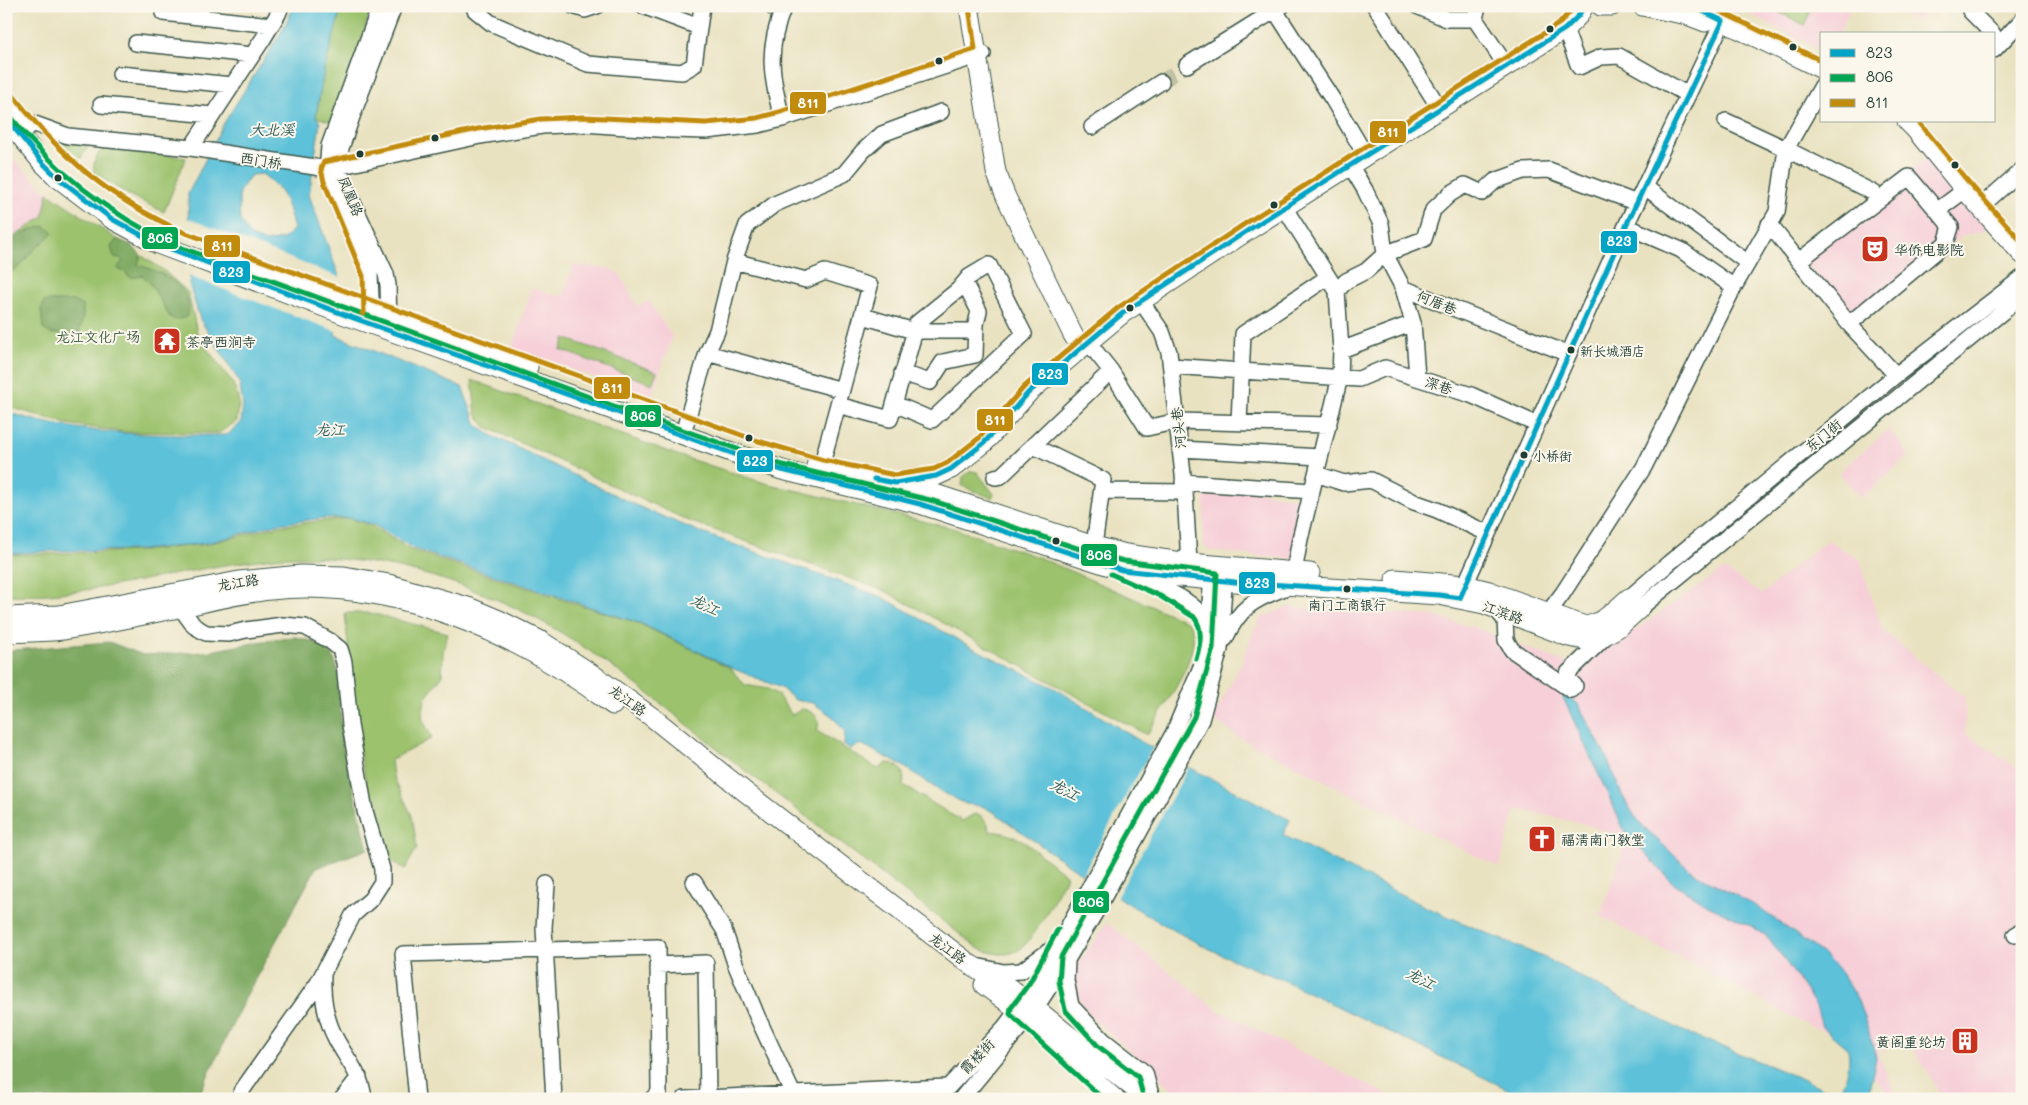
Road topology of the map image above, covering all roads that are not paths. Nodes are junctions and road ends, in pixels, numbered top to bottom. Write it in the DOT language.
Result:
graph roads {
  1 [pos="281,6"];
  2 [pos="380,6"];
  3 [pos="394,6"];
  4 [pos="476,6"];
  5 [pos="573,6"];
  6 [pos="597,6"];
  7 [pos="643,6"];
  8 [pos="702,6"];
  9 [pos="969,6"];
  10 [pos="976,6"];
  11 [pos="1374,6"];
  12 [pos="1417,6"];
  13 [pos="1584,6"];
  14 [pos="1601,6"];
  15 [pos="1612,6"];
  16 [pos="1642,6"];
  17 [pos="1691,6"];
  18 [pos="776,7"];
  19 [pos="1277,8"];
  20 [pos="1970,11"];
  21 [pos="1477,12"];
  22 [pos="163,13"];
  23 [pos="1727,14"];
  24 [pos="2022,20"];
  25 [pos="271,25"];
  26 [pos="700,27"];
  27 [pos="1565,29"];
  28 [pos="1989,32"];
  29 [pos="1996,40"];
  30 [pos="136,43"];
  31 [pos="252,55"];
  32 [pos="980,55"];
  33 [pos="1187,66"];
  34 [pos="1508,66"];
  35 [pos="1820,68"];
  36 [pos="120,74"];
  37 [pos="1161,82"];
  38 [pos="232,85"];
  39 [pos="1820,90"];
  40 [pos="1688,95"];
  41 [pos="6,99"];
  42 [pos="101,105"];
  43 [pos="1440,109"];
  44 [pos="941,112"];
  45 [pos="212,116"];
  46 [pos="14,118"];
  47 [pos="782,119"];
  48 [pos="1726,121"];
  49 [pos="1915,124"];
  50 [pos="1092,127"];
  51 [pos="195,149"];
  52 [pos="1786,149"];
  53 [pos="1358,160"];
  54 [pos="330,169"];
  55 [pos="2022,170"];
  56 [pos="1645,187"];
  57 [pos="1965,190"];
  58 [pos="1874,193"];
  59 [pos="1637,203"];
  60 [pos="1284,207"];
  61 [pos="1980,207"];
  62 [pos="1938,210"];
  63 [pos="1769,224"];
  64 [pos="1626,226"];
  65 [pos="2020,248"];
  66 [pos="1385,254"];
  67 [pos="1800,260"];
  68 [pos="734,261"];
  69 [pos="1748,263"];
  70 [pos="1328,277"];
  71 [pos="2022,278"];
  72 [pos="964,284"];
  73 [pos="1734,287"];
  74 [pos="1403,288"];
  75 [pos="1338,291"];
  76 [pos="2022,296"];
  77 [pos="1141,301"];
  78 [pos="863,316"];
  79 [pos="380,320"];
  80 [pos="1413,323"];
  81 [pos="1849,324"];
  82 [pos="914,331"];
  83 [pos="976,331"];
  84 [pos="1085,345"];
  85 [pos="1341,350"];
  86 [pos="707,353"];
  87 [pos="1568,354"];
  88 [pos="1171,366"];
  89 [pos="1241,370"];
  90 [pos="1111,372"];
  91 [pos="902,373"];
  92 [pos="1896,375"];
  93 [pos="1340,377"];
  94 [pos="1416,378"];
  95 [pos="840,398"];
  96 [pos="895,404"];
  97 [pos="1178,421"];
  98 [pos="1239,422"];
  99 [pos="686,424"];
  100 [pos="1536,424"];
  101 [pos="1329,425"];
  102 [pos="1033,446"];
  103 [pos="1180,449"];
  104 [pos="1320,457"];
  105 [pos="821,467"];
  106 [pos="1316,474"];
  107 [pos="995,477"];
  108 [pos="895,483"];
  109 [pos="1184,487"];
  110 [pos="1102,491"];
  111 [pos="1312,491"];
  112 [pos="1487,533"];
  113 [pos="1094,546"];
  114 [pos="1189,563"];
  115 [pos="1122,570"];
  116 [pos="1218,573"];
  117 [pos="1294,578"];
  118 [pos="1462,591"];
  119 [pos="1634,604"];
  120 [pos="180,607"];
  121 [pos="1494,607"];
  122 [pos="1548,613"];
  123 [pos="6,617"];
  124 [pos="1611,631"];
  125 [pos="6,633"];
  126 [pos="1214,646"];
  127 [pos="694,882"];
  128 [pos="547,884"];
  129 [pos="1060,944"];
  130 [pos="546,950"];
  131 [pos="1068,958"];
  132 [pos="657,965"];
  133 [pos="971,965"];
  134 [pos="323,974"];
  135 [pos="1026,1010"];
  136 [pos="359,1077"];
  137 [pos="948,1087"];
  138 [pos="793,1094"];
  139 [pos="827,1096"];
  140 [pos="708,1098"];
  141 [pos="724,1098"];
  142 [pos="239,1099"];
  143 [pos="342,1099"];
  144 [pos="364,1099"];
  145 [pos="418,1099"];
  146 [pos="554,1099"];
  147 [pos="652,1099"];
  148 [pos="684,1099"];
  149 [pos="937,1099"];
  150 [pos="961,1099"];
  151 [pos="1115,1099"];
  152 [pos="1147,1099"];
  153 [pos="1152,1099"];
  1 -- 25 [label="street"];
  2 -- 54 [label="street, 凤凰路"];
  3 -- 54 [label="street, 凤凰路"];
  4 -- 26 [label="street"];
  5 -- 6 [label="street"];
  7 -- 26 [label="street"];
  8 -- 26 [label="street"];
  9 -- 32 [label="main road"];
  10 -- 32 [label="main road"];
  11 -- 43 [label="street"];
  12 -- 21 [label="street"];
  13 -- 27 [label="main road"];
  14 -- 15 [label="main road"];
  16 -- 23 [label="main road"];
  17 -- 23 [label="main road"];
  18 -- 47 [label="street"];
  19 -- 33 [label="street"];
  19 -- 53 [label="street, 何厝巷"];
  20 -- 28 [label="street"];
  21 -- 34 [label="street"];
  22 -- 25 [label="street"];
  23 -- 35 [label="main road"];
  23 -- 40 [label="street"];
  24 -- 29 [label="street"];
  25 -- 31 [label="street"];
  27 -- 34 [label="main road"];
  27 -- 40 [label="street"];
  30 -- 31 [label="street"];
  31 -- 38 [label="street"];
  32 -- 47 [label="street"];
  32 -- 84 [label="main road"];
  34 -- 43 [label="main road"];
  36 -- 38 [label="street"];
  37 -- 50 [label="street"];
  38 -- 45 [label="street"];
  39 -- 52 [label="street"];
  40 -- 56 [label="street"];
  41 -- 46 [label="main road"];
  42 -- 45 [label="street"];
  43 -- 53 [label="main road"];
  44 -- 68 [label="street"];
  45 -- 51 [label="street"];
  46 -- 51 [label="street, 西门桥"];
  46 -- 79 [label="main road, 江滨路"];
  47 -- 54 [label="street"];
  48 -- 52 [label="street"];
  49 -- 57 [label="main road"];
  51 -- 54 [label="street, 西门桥"];
  52 -- 58 [label="street"];
  52 -- 63 [label="street"];
  53 -- 60 [label="main road"];
  53 -- 66 [label="street, 何厝巷"];
  54 -- 79 [label="street, 凤凰路"];
  55 -- 61 [label="street"];
  56 -- 59 [label="street"];
  56 -- 69 [label="street"];
  57 -- 61 [label="main road"];
  57 -- 62 [label="street"];
  59 -- 64 [label="street"];
  59 -- 66 [label="street"];
  60 -- 70 [label="street"];
  60 -- 77 [label="main road"];
  61 -- 65 [label="main road"];
  62 -- 67 [label="street"];
  62 -- 81 [label="street"];
  63 -- 67 [label="street"];
  63 -- 69 [label="street"];
  64 -- 73 [label="street"];
  64 -- 87 [label="street"];
  66 -- 74 [label="street, 何厝巷"];
  66 -- 75 [label="street"];
  67 -- 81 [label="street"];
  68 -- 78 [label="street"];
  68 -- 86 [label="street"];
  69 -- 73 [label="street"];
  70 -- 75 [label="street"];
  70 -- 89 [label="street"];
  71 -- 92 [label="street, 东门街"];
  72 -- 82 [label="street"];
  72 -- 83 [label="street"];
  72 -- 96 [label="street"];
  73 -- 122 [label="street"];
  74 -- 80 [label="street"];
  74 -- 87 [label="street, 何厝巷"];
  75 -- 85 [label="street"];
  76 -- 119 [label="street, 东门街"];
  77 -- 84 [label="main road"];
  77 -- 88 [label="street, 河头巷"];
  78 -- 82 [label="street"];
  78 -- 95 [label="street"];
  79 -- 99 [label="main road, 江滨路"];
  79 -- 115 [label="main road, 江滨路"];
  80 -- 85 [label="street"];
  80 -- 94 [label="street"];
  81 -- 92 [label="street"];
  82 -- 83 [label="street"];
  82 -- 91 [label="street"];
  83 -- 91 [label="street"];
  84 -- 90 [label="street"];
  84 -- 108 [label="main road"];
  85 -- 93 [label="street"];
  86 -- 95 [label="street"];
  86 -- 99 [label="street"];
  87 -- 100 [label="street"];
  88 -- 89 [label="street, 深巷"];
  88 -- 97 [label="street, 河头巷"];
  89 -- 93 [label="street, 深巷"];
  89 -- 98 [label="street"];
  90 -- 97 [label="street"];
  90 -- 102 [label="street"];
  91 -- 96 [label="street"];
  92 -- 119 [label="street, 东门街"];
  93 -- 94 [label="street, 深巷"];
  93 -- 101 [label="street"];
  94 -- 100 [label="street, 深巷"];
  95 -- 96 [label="street"];
  95 -- 105 [label="street"];
  97 -- 98 [label="street"];
  97 -- 103 [label="street, 河头巷"];
  98 -- 101 [label="street"];
  99 -- 105 [label="main road, 江滨路"];
  100 -- 112 [label="street"];
  101 -- 104 [label="street"];
  102 -- 107 [label="street"];
  102 -- 110 [label="street"];
  103 -- 104 [label="street"];
  103 -- 109 [label="street, 河头巷"];
  104 -- 106 [label="street"];
  105 -- 108 [label="main road, 江滨路"];
  106 -- 111 [label="street"];
  106 -- 112 [label="street"];
  108 -- 113 [label="main road, 江滨路"];
  109 -- 110 [label="street"];
  109 -- 111 [label="street"];
  109 -- 114 [label="street, 河头巷"];
  110 -- 113 [label="street"];
  111 -- 117 [label="street"];
  112 -- 118 [label="street"];
  113 -- 114 [label="main road, 江滨路"];
  114 -- 116 [label="main road, 江滨路"];
  115 -- 116 [label="main road, 江滨路"];
  115 -- 126 [label="street"];
  116 -- 117 [label="main road, 江滨路"];
  116 -- 126 [label="street"];
  117 -- 118 [label="main road, 江滨路"];
  117 -- 126 [label="street"];
  118 -- 121 [label="main road, 江滨路"];
  118 -- 122 [label="main road, 江滨路"];
  119 -- 122 [label="main road, 江滨路"];
  119 -- 124 [label="main road, 江滨路"];
  120 -- 125 [label="main road, 龙江路"];
  120 -- 134 [label="street"];
  120 -- 135 [label="main road, 龙江路"];
  121 -- 124 [label="main road, 江滨路"];
  121 -- 124 [label="street"];
  123 -- 133 [label="main road, 龙江路"];
  126 -- 129 [label="street"];
  126 -- 131 [label="street"];
  127 -- 138 [label="street"];
  128 -- 130 [label="street"];
  129 -- 133 [label="street"];
  129 -- 135 [label="street"];
  130 -- 132 [label="street"];
  130 -- 145 [label="street"];
  130 -- 146 [label="street"];
  131 -- 135 [label="street"];
  131 -- 153 [label="street"];
  132 -- 140 [label="street"];
  132 -- 147 [label="street"];
  133 -- 135 [label="main road, 龙江路"];
  134 -- 136 [label="street"];
  134 -- 142 [label="street"];
  135 -- 137 [label="street, 霞楼街"];
  135 -- 150 [label="street, 霞楼街"];
  135 -- 151 [label="main road, 龙江路"];
  135 -- 152 [label="main road, 龙江路"];
  136 -- 143 [label="street"];
  136 -- 144 [label="street"];
  137 -- 139 [label="street"];
  137 -- 149 [label="street, 霞楼街"];
  138 -- 139 [label="street"];
  138 -- 141 [label="street"];
  140 -- 141 [label="street"];
  140 -- 148 [label="street"];
}
